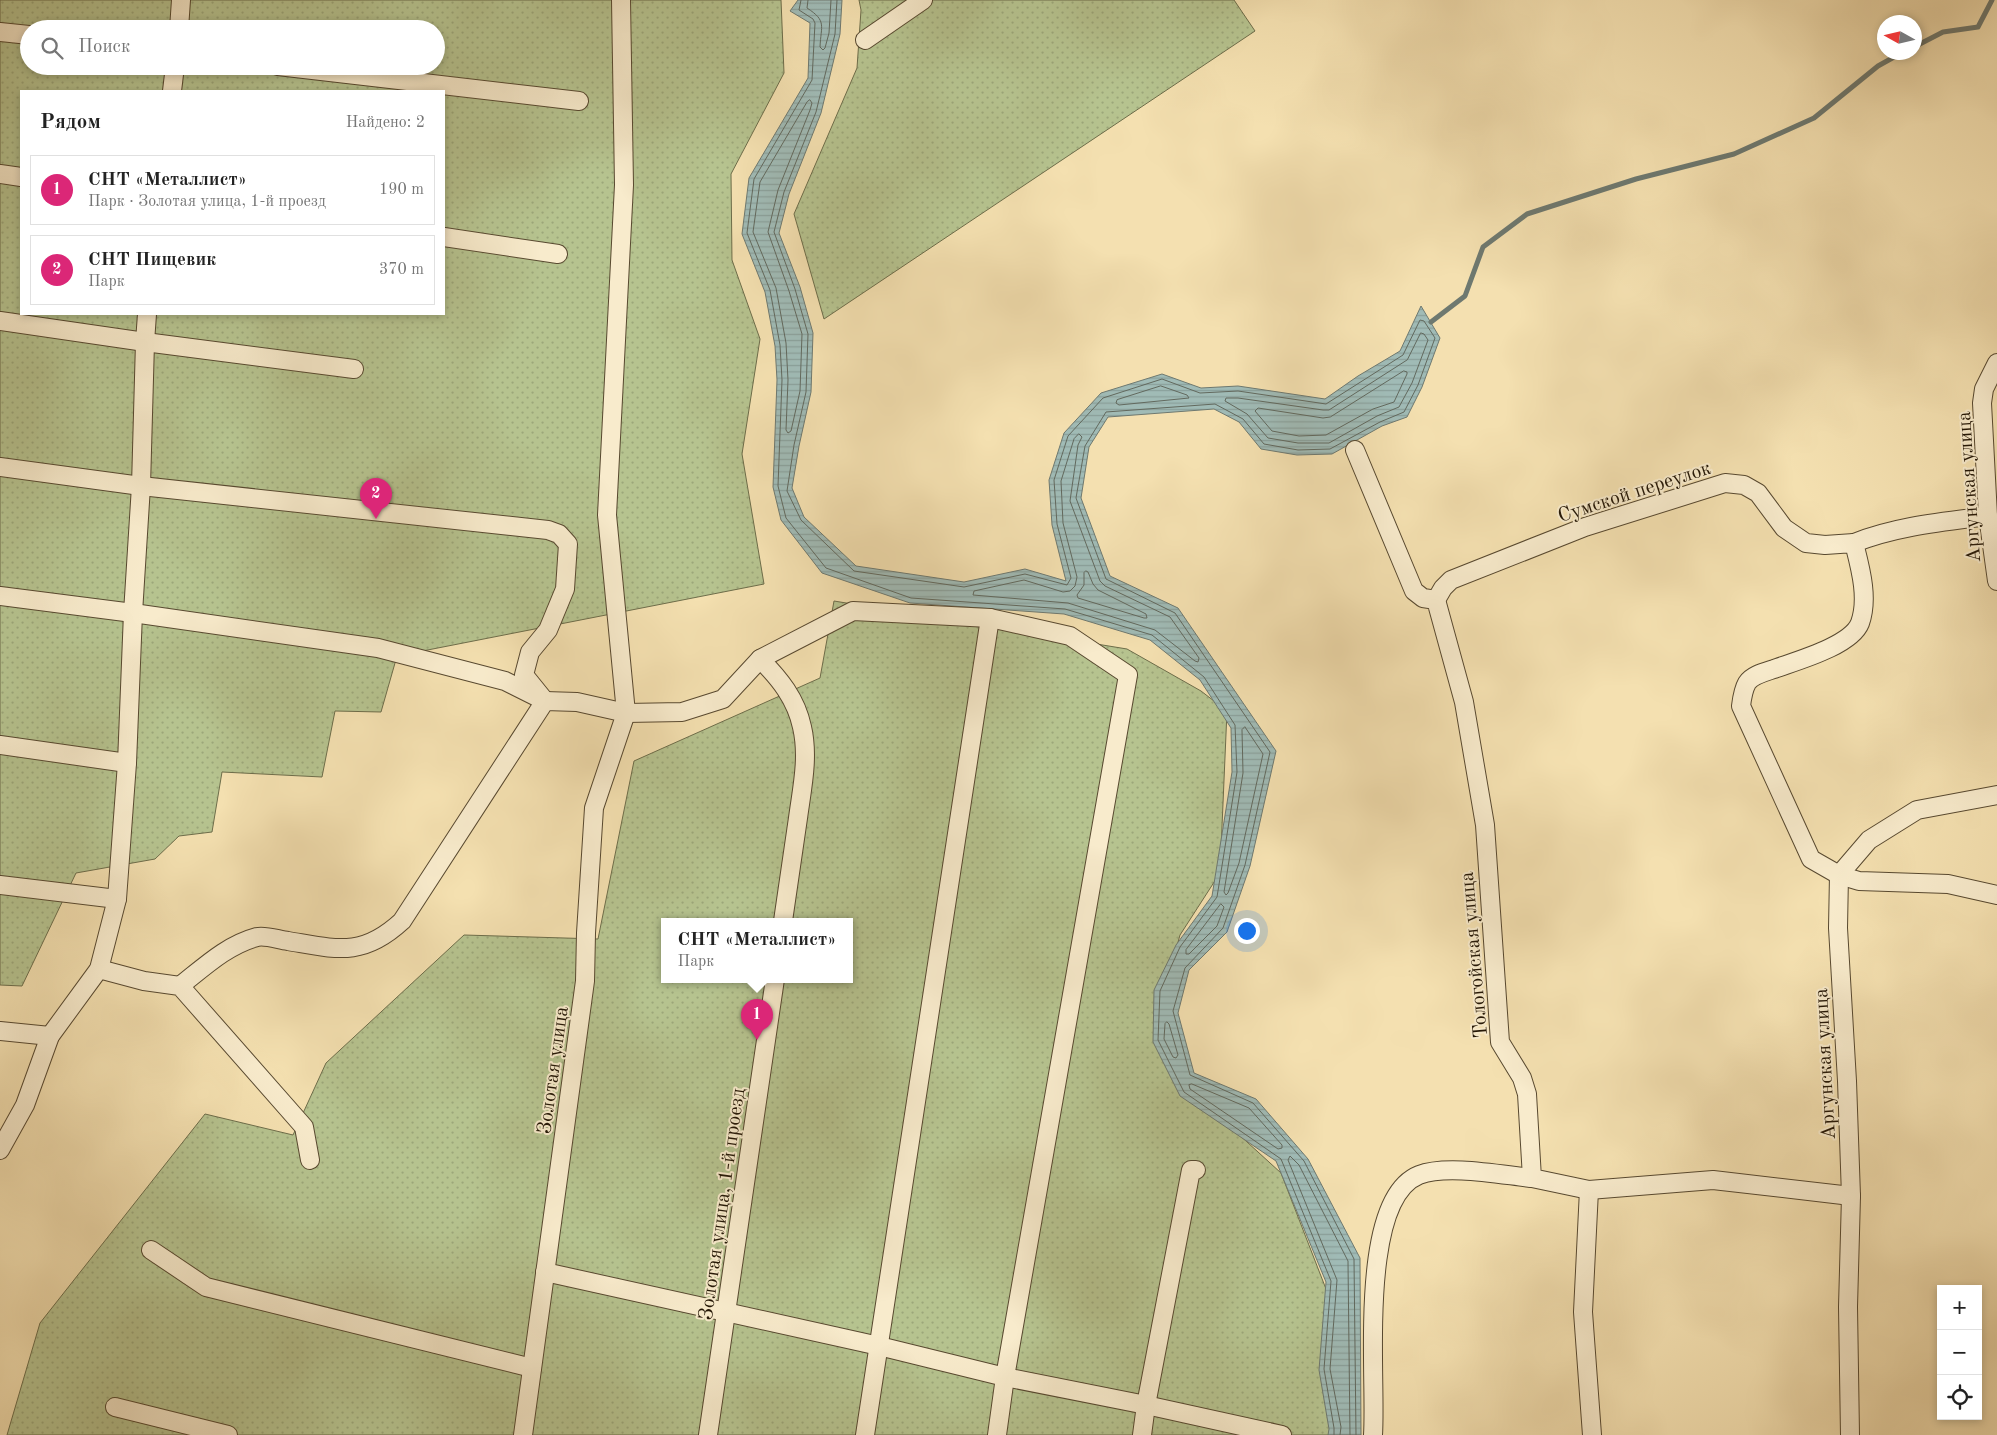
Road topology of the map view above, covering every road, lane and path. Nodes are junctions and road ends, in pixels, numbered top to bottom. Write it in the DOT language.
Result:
graph roads {
  1 [pos="181,0"];
  2 [pos="621,0"];
  3 [pos="923,0"];
  4 [pos="179,20"];
  5 [pos="0,32"];
  6 [pos="20,35"];
  7 [pos="865,40"];
  8 [pos="174,75"];
  9 [pos="355,75"];
  10 [pos="172,90"];
  11 [pos="579,101"];
  12 [pos="0,174"];
  13 [pos="20,177"];
  14 [pos="445,237"];
  15 [pos="558,254"];
  16 [pos="147,315"];
  17 [pos="0,321"];
  18 [pos="145,342"];
  19 [pos="1997,363"];
  20 [pos="354,369"];
  21 [pos="1355,450"];
  22 [pos="0,467"];
  23 [pos="1991,483"];
  24 [pos="141,486"];
  25 [pos="1988,516"];
  26 [pos="1854,542"];
  27 [pos="1997,581"];
  28 [pos="0,596"];
  29 [pos="1436,600"];
  30 [pos="133,613"];
  31 [pos="990,618"];
  32 [pos="760,659"];
  33 [pos="545,702"];
  34 [pos="626,713"];
  35 [pos="0,745"];
  36 [pos="127,763"];
  37 [pos="1997,795"];
  38 [pos="1839,875"];
  39 [pos="0,885"];
  40 [pos="1997,895"];
  41 [pos="117,899"];
  42 [pos="783,918"];
  43 [pos="99,969"];
  44 [pos="773,983"];
  45 [pos="180,986"];
  46 [pos="0,1031"];
  47 [pos="50,1036"];
  48 [pos="0,1150"];
  49 [pos="310,1160"];
  50 [pos="1196,1170"];
  51 [pos="1532,1178"];
  52 [pos="1590,1190"];
  53 [pos="1851,1196"];
  54 [pos="151,1250"];
  55 [pos="545,1272"];
  56 [pos="726,1312"];
  57 [pos="879,1346"];
  58 [pos="532,1368"];
  59 [pos="1005,1377"];
  60 [pos="1146,1405"];
  61 [pos="115,1407"];
  62 [pos="228,1435"];
  63 [pos="523,1435"];
  64 [pos="708,1435"];
  65 [pos="865,1435"];
  66 [pos="997,1435"];
  67 [pos="1142,1435"];
  68 [pos="1282,1435"];
  69 [pos="1373,1435"];
  70 [pos="1592,1435"];
  71 [pos="1850,1435"];
  1 -- 4 [label="street"];
  2 -- 34 [label="street"];
  3 -- 7 [label="street"];
  5 -- 6 [label="street"];
  8 -- 10 [label="street"];
  9 -- 11 [label="street"];
  12 -- 13 [label="street"];
  14 -- 15 [label="street"];
  16 -- 18 [label="street"];
  17 -- 18 [label="street"];
  18 -- 20 [label="street"];
  18 -- 24 [label="street"];
  19 -- 23 [label="street, Аргунская улица"];
  21 -- 29 [label="street"];
  22 -- 24 [label="street"];
  23 -- 25 [label="street, Аргунская улица"];
  24 -- 30 [label="street"];
  24 -- 33 [label="street"];
  25 -- 26 [label="street, Сумской переулок"];
  25 -- 27 [label="street, Аргунская улица"];
  26 -- 29 [label="street, Сумской переулок"];
  26 -- 38 [label="street"];
  28 -- 30 [label="street"];
  29 -- 51 [label="street, Тологойская улица"];
  30 -- 33 [label="street"];
  30 -- 36 [label="street"];
  31 -- 32 [label="street"];
  31 -- 57 [label="street"];
  31 -- 59 [label="street"];
  32 -- 34 [label="street"];
  32 -- 42 [label="street"];
  33 -- 34 [label="street"];
  33 -- 45 [label="street"];
  34 -- 55 [label="street, Золотая улица"];
  35 -- 36 [label="street"];
  36 -- 41 [label="street"];
  37 -- 38 [label="street"];
  38 -- 40 [label="street"];
  38 -- 53 [label="street, Аргунская улица"];
  39 -- 41 [label="street"];
  41 -- 43 [label="street"];
  43 -- 45 [label="street"];
  43 -- 47 [label="street"];
  44 -- 56 [label="street, Золотая улица, 1-й проезд"];
  45 -- 49 [label="street"];
  46 -- 47 [label="street"];
  47 -- 48 [label="street"];
  50 -- 60 [label="street"];
  51 -- 52 [label="street"];
  51 -- 69 [label="street"];
  52 -- 53 [label="street"];
  52 -- 70 [label="street"];
  53 -- 71 [label="street, Аргунская улица"];
  54 -- 58 [label="street"];
  55 -- 56 [label="street"];
  55 -- 58 [label="street, Золотая улица"];
  56 -- 57 [label="street"];
  56 -- 64 [label="street, Золотая улица, 1-й проезд"];
  57 -- 59 [label="street"];
  57 -- 65 [label="street"];
  58 -- 63 [label="street, Золотая улица"];
  59 -- 60 [label="street"];
  59 -- 66 [label="street"];
  60 -- 67 [label="street"];
  60 -- 68 [label="street"];
  61 -- 62 [label="street"];
}
